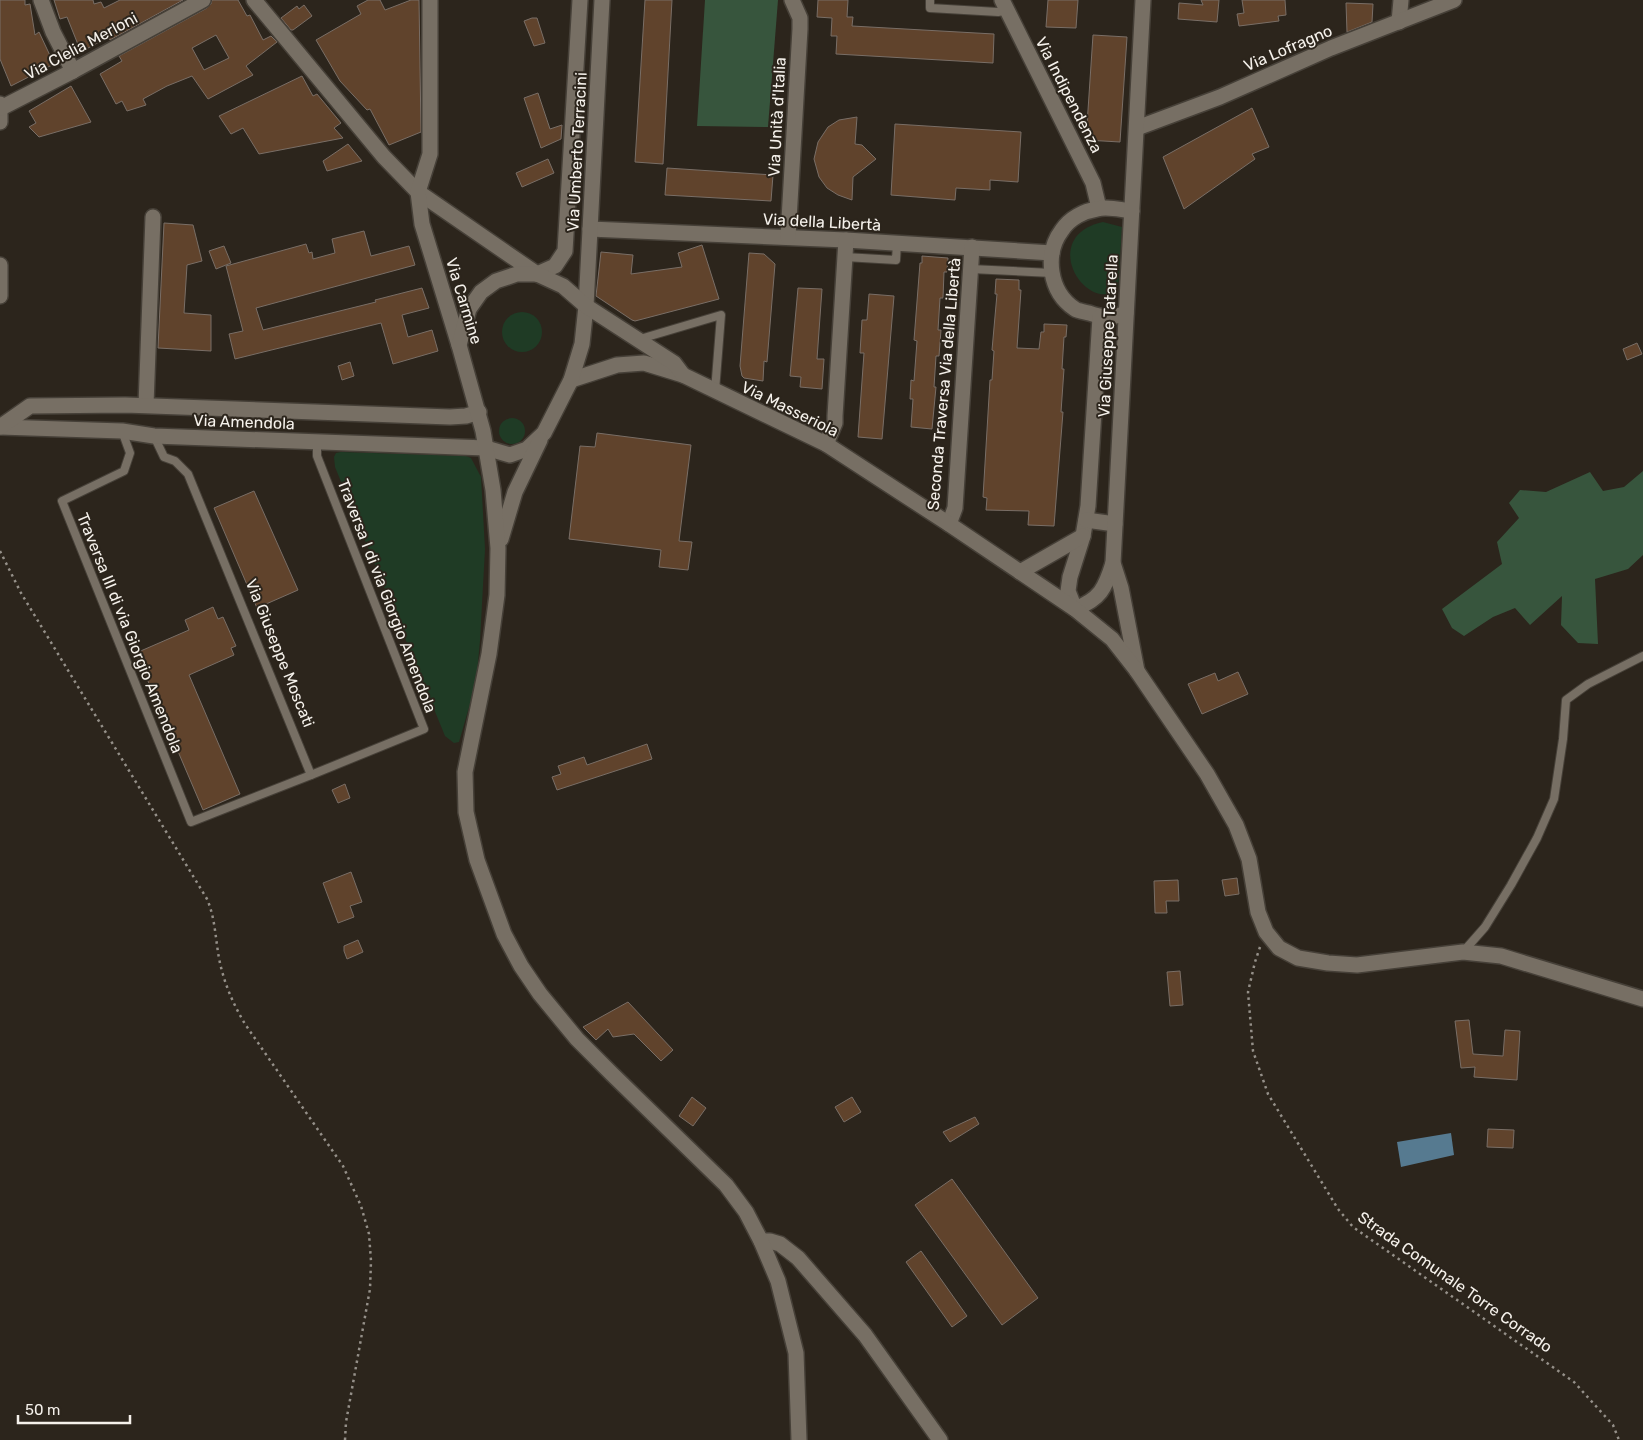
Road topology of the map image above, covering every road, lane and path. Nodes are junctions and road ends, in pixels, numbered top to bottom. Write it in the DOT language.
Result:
graph roads {
  1 [pos="41,0"];
  2 [pos="203,0"];
  3 [pos="254,0"];
  4 [pos="430,0"];
  5 [pos="580,0"];
  6 [pos="602,0"];
  7 [pos="792,0"];
  8 [pos="930,0"];
  9 [pos="1143,0"];
  10 [pos="1401,0"];
  11 [pos="1454,0"];
  12 [pos="1004,5"];
  13 [pos="1400,22"];
  14 [pos="73,71"];
  15 [pos="0,106"];
  16 [pos="0,122"];
  17 [pos="1137,128"];
  18 [pos="418,192"];
  19 [pos="1099,208"];
  20 [pos="1132,211"];
  21 [pos="153,217"];
  22 [pos="590,229"];
  23 [pos="788,237"];
  24 [pos="846,240"];
  25 [pos="897,243"];
  26 [pos="972,247"];
  27 [pos="1052,253"];
  28 [pos="844,257"];
  29 [pos="0,265"];
  30 [pos="971,268"];
  31 [pos="1052,273"];
  32 [pos="537,274"];
  33 [pos="0,296"];
  34 [pos="586,306"];
  35 [pos="1126,313"];
  36 [pos="1100,317"];
  37 [pos="640,339"];
  38 [pos="459,345"];
  39 [pos="683,375"];
  40 [pos="571,380"];
  41 [pos="715,391"];
  42 [pos="146,405"];
  43 [pos="479,412"];
  44 [pos="0,427"];
  45 [pos="122,432"];
  46 [pos="544,433"];
  47 [pos="154,436"];
  48 [pos="317,442"];
  49 [pos="826,444"];
  50 [pos="486,448"];
  51 [pos="1086,520"];
  52 [pos="949,524"];
  53 [pos="1115,524"];
  54 [pos="1082,536"];
  55 [pos="498,548"];
  56 [pos="0,551"];
  57 [pos="1113,564"];
  58 [pos="1020,572"];
  59 [pos="1075,609"];
  60 [pos="1643,656"];
  61 [pos="1137,671"];
  62 [pos="311,775"];
  63 [pos="1266,932"];
  64 [pos="1463,952"];
  65 [pos="1643,999"];
  66 [pos="761,1241"];
  67 [pos="345,1440"];
  68 [pos="799,1440"];
  69 [pos="940,1440"];
  70 [pos="1619,1440"];
  1 -- 14 [label="street"];
  2 -- 14 [label="street, Via Clelia Merloni"];
  3 -- 18 [label="street"];
  4 -- 18 [label="street"];
  5 -- 32 [label="street, Via Umberto Terracini"];
  6 -- 22 [label="street, Via Umberto Terracini"];
  7 -- 23 [label="street, Via Unità d'Italia"];
  8 -- 12 [label="lane"];
  9 -- 17 [label="street, Via Giuseppe Tatarella"];
  10 -- 13 [label="street"];
  11 -- 13 [label="street, Via Lofragno"];
  12 -- 19 [label="street, Via Indipendenza"];
  13 -- 17 [label="street, Via Lofragno"];
  14 -- 15 [label="street, Via Clelia Merloni"];
  15 -- 16 [label="street"];
  17 -- 20 [label="street, Via Giuseppe Tatarella"];
  18 -- 32 [label="street, Via Masseriola"];
  18 -- 38 [label="street, Via Carmine"];
  19 -- 20 [label="street"];
  19 -- 27 [label="street"];
  20 -- 35 [label="street, Via Giuseppe Tatarella"];
  21 -- 42 [label="street"];
  22 -- 23 [label="street, Via della Libertà"];
  22 -- 34 [label="street, Via Umberto Terracini"];
  23 -- 24 [label="street, Via della Libertà"];
  24 -- 25 [label="street, Via della Libertà"];
  24 -- 28 [label="street"];
  25 -- 26 [label="street, Via della Libertà"];
  25 -- 28 [label="lane"];
  26 -- 27 [label="street, Via della Libertà"];
  26 -- 30 [label="street, Seconda Traversa Via della Libertà"];
  27 -- 31 [label="street"];
  28 -- 49 [label="street"];
  29 -- 33 [label="street"];
  30 -- 31 [label="lane"];
  30 -- 52 [label="street, Seconda Traversa Via della Libertà"];
  31 -- 36 [label="street"];
  32 -- 34 [label="street, Via Masseriola"];
  32 -- 38 [label="street"];
  34 -- 37 [label="street, Via Masseriola"];
  34 -- 40 [label="street"];
  35 -- 36 [label="street"];
  35 -- 53 [label="street, Via Giuseppe Tatarella"];
  36 -- 51 [label="street"];
  37 -- 39 [label="street, Via Masseriola"];
  37 -- 41 [label="lane"];
  38 -- 43 [label="street, Via Carmine"];
  39 -- 40 [label="street"];
  39 -- 41 [label="street, Via Masseriola"];
  40 -- 46 [label="street"];
  41 -- 49 [label="street, Via Masseriola"];
  42 -- 43 [label="street, Via Amendola"];
  42 -- 44 [label="street, Via Amendola"];
  43 -- 50 [label="street, Via Carmine"];
  44 -- 45 [label="street, Via Amendola"];
  45 -- 47 [label="street, Via Amendola"];
  45 -- 62 [label="lane, Traversa III di via Giorgio Amendola"];
  46 -- 50 [label="street"];
  46 -- 55 [label="street"];
  47 -- 48 [label="street, Via Amendola"];
  47 -- 62 [label="lane, Via Giuseppe Moscati"];
  48 -- 50 [label="street, Via Amendola"];
  48 -- 62 [label="lane, Traversa I di via Giorgio Amendola"];
  49 -- 52 [label="street, Via Masseriola"];
  50 -- 55 [label="street, Via Carmine"];
  51 -- 53 [label="street"];
  51 -- 54 [label="street"];
  52 -- 58 [label="street, Via Masseriola"];
  53 -- 57 [label="street, Via Giuseppe Tatarella"];
  54 -- 58 [label="street"];
  54 -- 59 [label="street"];
  55 -- 66 [label="street"];
  56 -- 67 [label="path"];
  57 -- 59 [label="street"];
  57 -- 61 [label="street, Via Giuseppe Tatarella"];
  58 -- 59 [label="street, Via Masseriola"];
  59 -- 61 [label="street, Via Masseriola"];
  60 -- 64 [label="lane"];
  61 -- 63 [label="street, Via Masseriola"];
  63 -- 64 [label="street"];
  63 -- 70 [label="path, Strada Comunale Torre Corrado"];
  64 -- 65 [label="street"];
  66 -- 68 [label="street"];
  66 -- 69 [label="street"];
}
